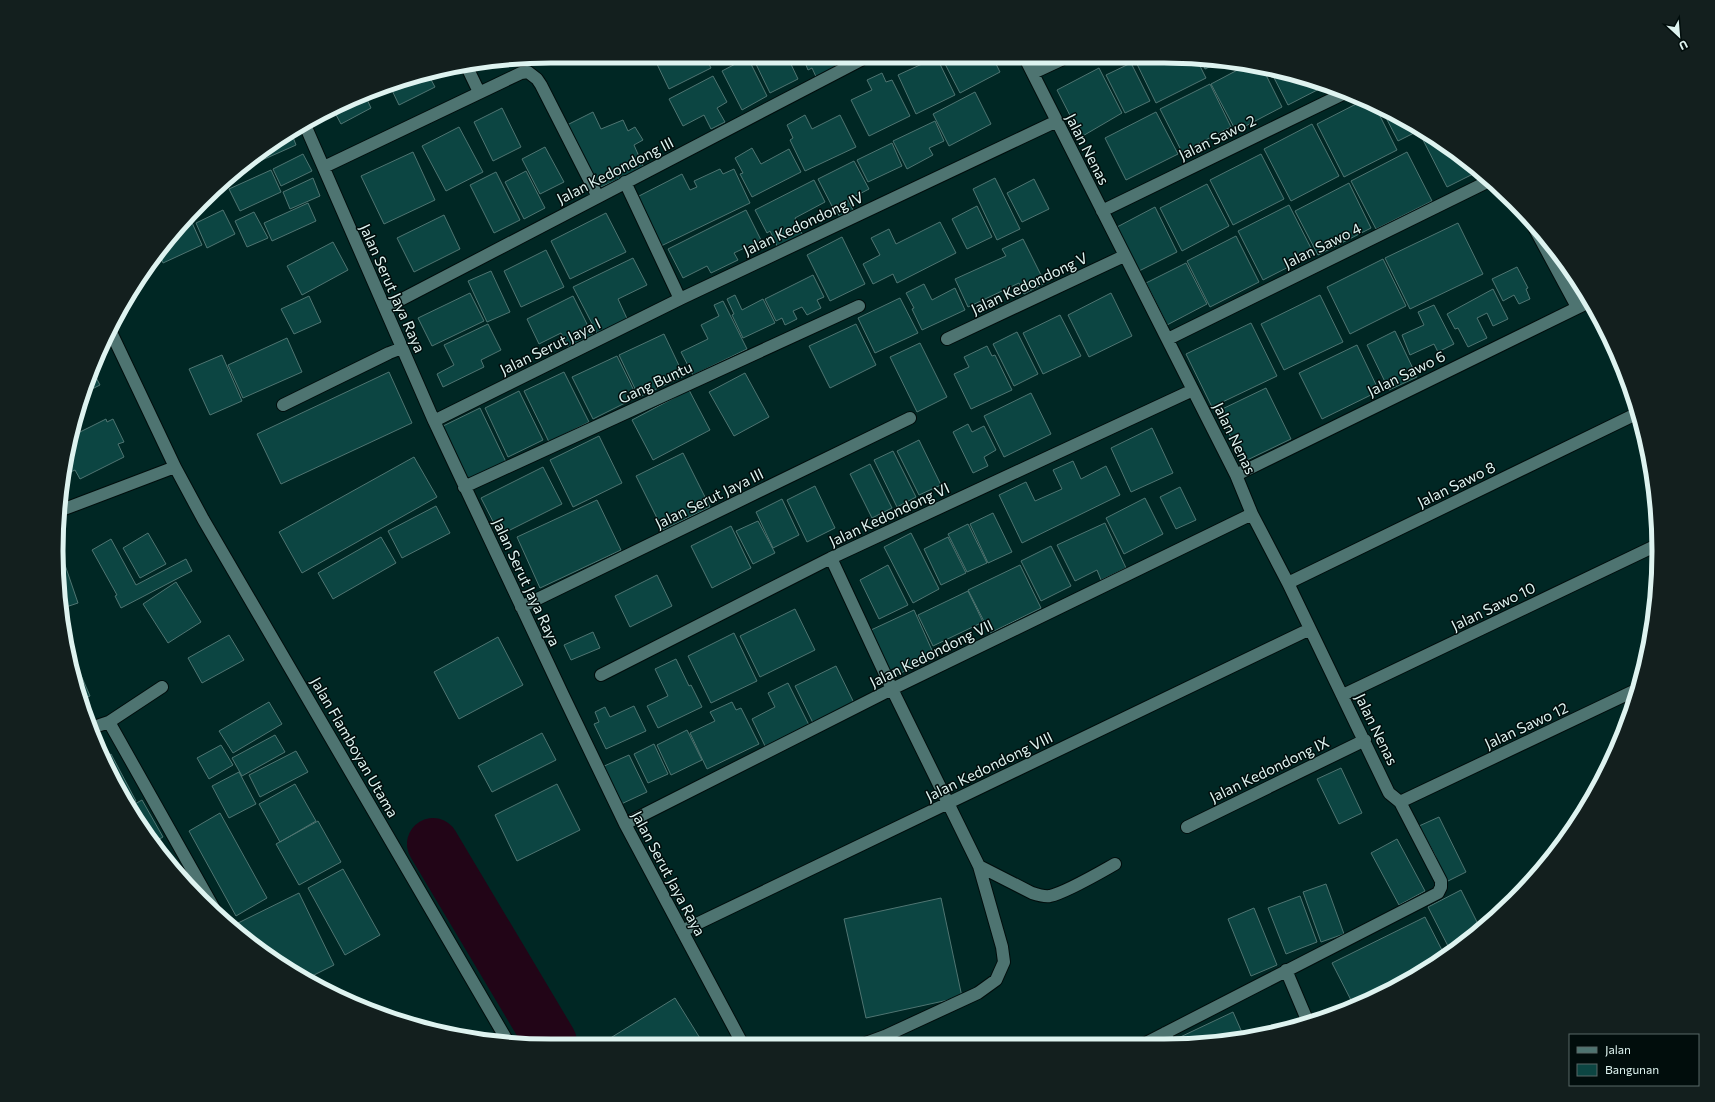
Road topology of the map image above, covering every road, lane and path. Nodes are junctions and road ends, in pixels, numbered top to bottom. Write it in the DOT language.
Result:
graph roads {
  1 [pos="855,63"];
  2 [pos="1028,63"];
  3 [pos="1055,63"];
  4 [pos="468,70"];
  5 [pos="1033,73"];
  6 [pos="479,92"];
  7 [pos="1339,96"];
  8 [pos="1056,121"];
  9 [pos="306,128"];
  10 [pos="324,167"];
  11 [pos="626,182"];
  12 [pos="1485,183"];
  13 [pos="598,197"];
  14 [pos="1102,211"];
  15 [pos="1543,244"];
  16 [pos="1124,256"];
  17 [pos="680,299"];
  18 [pos="1585,304"];
  19 [pos="859,306"];
  20 [pos="1577,307"];
  21 [pos="384,308"];
  22 [pos="113,336"];
  23 [pos="947,339"];
  24 [pos="1168,339"];
  25 [pos="402,348"];
  26 [pos="1193,390"];
  27 [pos="283,405"];
  28 [pos="1632,416"];
  29 [pos="910,418"];
  30 [pos="434,421"];
  31 [pos="175,467"];
  32 [pos="1236,475"];
  33 [pos="464,487"];
  34 [pos="65,508"];
  35 [pos="1252,514"];
  36 [pos="1652,547"];
  37 [pos="831,558"];
  38 [pos="1288,583"];
  39 [pos="521,607"];
  40 [pos="1310,629"];
  41 [pos="601,675"];
  42 [pos="162,687"];
  43 [pos="892,689"];
  44 [pos="1630,693"];
  45 [pos="1343,695"];
  46 [pos="109,722"];
  47 [pos="96,726"];
  48 [pos="1365,740"];
  49 [pos="1400,802"];
  50 [pos="948,803"];
  51 [pos="625,824"];
  52 [pos="1187,827"];
  53 [pos="1115,864"];
  54 [pos="979,866"];
  55 [pos="208,898"];
  56 [pos="682,931"];
  57 [pos="1286,970"];
  58 [pos="1306,1017"];
  59 [pos="1165,1033"];
  60 [pos="505,1037"];
  61 [pos="740,1039"];
  62 [pos="878,1039"];
  63 [pos="1154,1039"];
  64 [pos="1167,1039"];
  1 -- 11 [label="street, Jalan Kedondong III"];
  2 -- 5 [label="street, Jalan Nenas"];
  3 -- 5 [label="street"];
  4 -- 6 [label="street"];
  5 -- 8 [label="street, Jalan Nenas"];
  6 -- 10 [label="street"];
  6 -- 13 [label="street"];
  7 -- 14 [label="street, Jalan Sawo 2"];
  8 -- 14 [label="street, Jalan Nenas"];
  8 -- 17 [label="street, Jalan Kedondong IV"];
  9 -- 10 [label="street, Jalan Serut Jaya Raya"];
  10 -- 21 [label="street, Jalan Serut Jaya Raya"];
  11 -- 13 [label="street, Jalan Kedondong III"];
  11 -- 17 [label="street"];
  12 -- 24 [label="street, Jalan Sawo 4"];
  13 -- 21 [label="street, Jalan Kedondong III"];
  14 -- 16 [label="street, Jalan Nenas"];
  15 -- 20 [label="street"];
  16 -- 23 [label="street, Jalan Kedondong V"];
  16 -- 24 [label="street, Jalan Nenas"];
  17 -- 30 [label="street, Jalan Serut Jaya I"];
  18 -- 20 [label="street, Jalan Sawo 6"];
  19 -- 33 [label="street, Gang Buntu"];
  20 -- 32 [label="street, Jalan Sawo 6"];
  21 -- 25 [label="street, Jalan Serut Jaya Raya"];
  22 -- 31 [label="street, Jalan Flamboyan Utama"];
  24 -- 26 [label="street, Jalan Nenas"];
  25 -- 27 [label="street"];
  25 -- 30 [label="street, Jalan Serut Jaya Raya"];
  26 -- 32 [label="street, Jalan Nenas"];
  26 -- 37 [label="street, Jalan Kedondong VI"];
  28 -- 38 [label="street, Jalan Sawo 8"];
  29 -- 39 [label="street, Jalan Serut Jaya III"];
  30 -- 33 [label="street, Jalan Serut Jaya Raya"];
  31 -- 34 [label="street"];
  31 -- 60 [label="street, Jalan Flamboyan Utama"];
  32 -- 35 [label="street, Jalan Nenas"];
  33 -- 39 [label="street, Jalan Serut Jaya Raya"];
  35 -- 38 [label="street, Jalan Nenas"];
  35 -- 43 [label="street, Jalan Kedondong VII"];
  36 -- 45 [label="street, Jalan Sawo 10"];
  37 -- 41 [label="street, Jalan Kedondong VI"];
  37 -- 43 [label="street"];
  38 -- 40 [label="street, Jalan Nenas"];
  39 -- 51 [label="street, Jalan Serut Jaya Raya"];
  40 -- 45 [label="street, Jalan Nenas"];
  40 -- 50 [label="street, Jalan Kedondong VIII"];
  42 -- 46 [label="street"];
  43 -- 50 [label="street"];
  43 -- 51 [label="street, Jalan Kedondong VII"];
  44 -- 49 [label="street, Jalan Sawo 12"];
  45 -- 48 [label="street, Jalan Nenas"];
  46 -- 47 [label="street"];
  46 -- 55 [label="street"];
  48 -- 49 [label="street, Jalan Nenas"];
  48 -- 52 [label="street, Jalan Kedondong IX"];
  49 -- 57 [label="street, Jalan Nenas"];
  50 -- 54 [label="street"];
  50 -- 56 [label="street, Jalan Kedondong VIII"];
  51 -- 56 [label="street, Jalan Serut Jaya Raya"];
  53 -- 54 [label="street"];
  54 -- 62 [label="street"];
  56 -- 61 [label="street, Jalan Serut Jaya Raya"];
  57 -- 58 [label="street"];
  57 -- 59 [label="street, Jalan Nenas"];
  59 -- 63 [label="street, Jalan Nenas"];
  59 -- 64 [label="street"];
}
